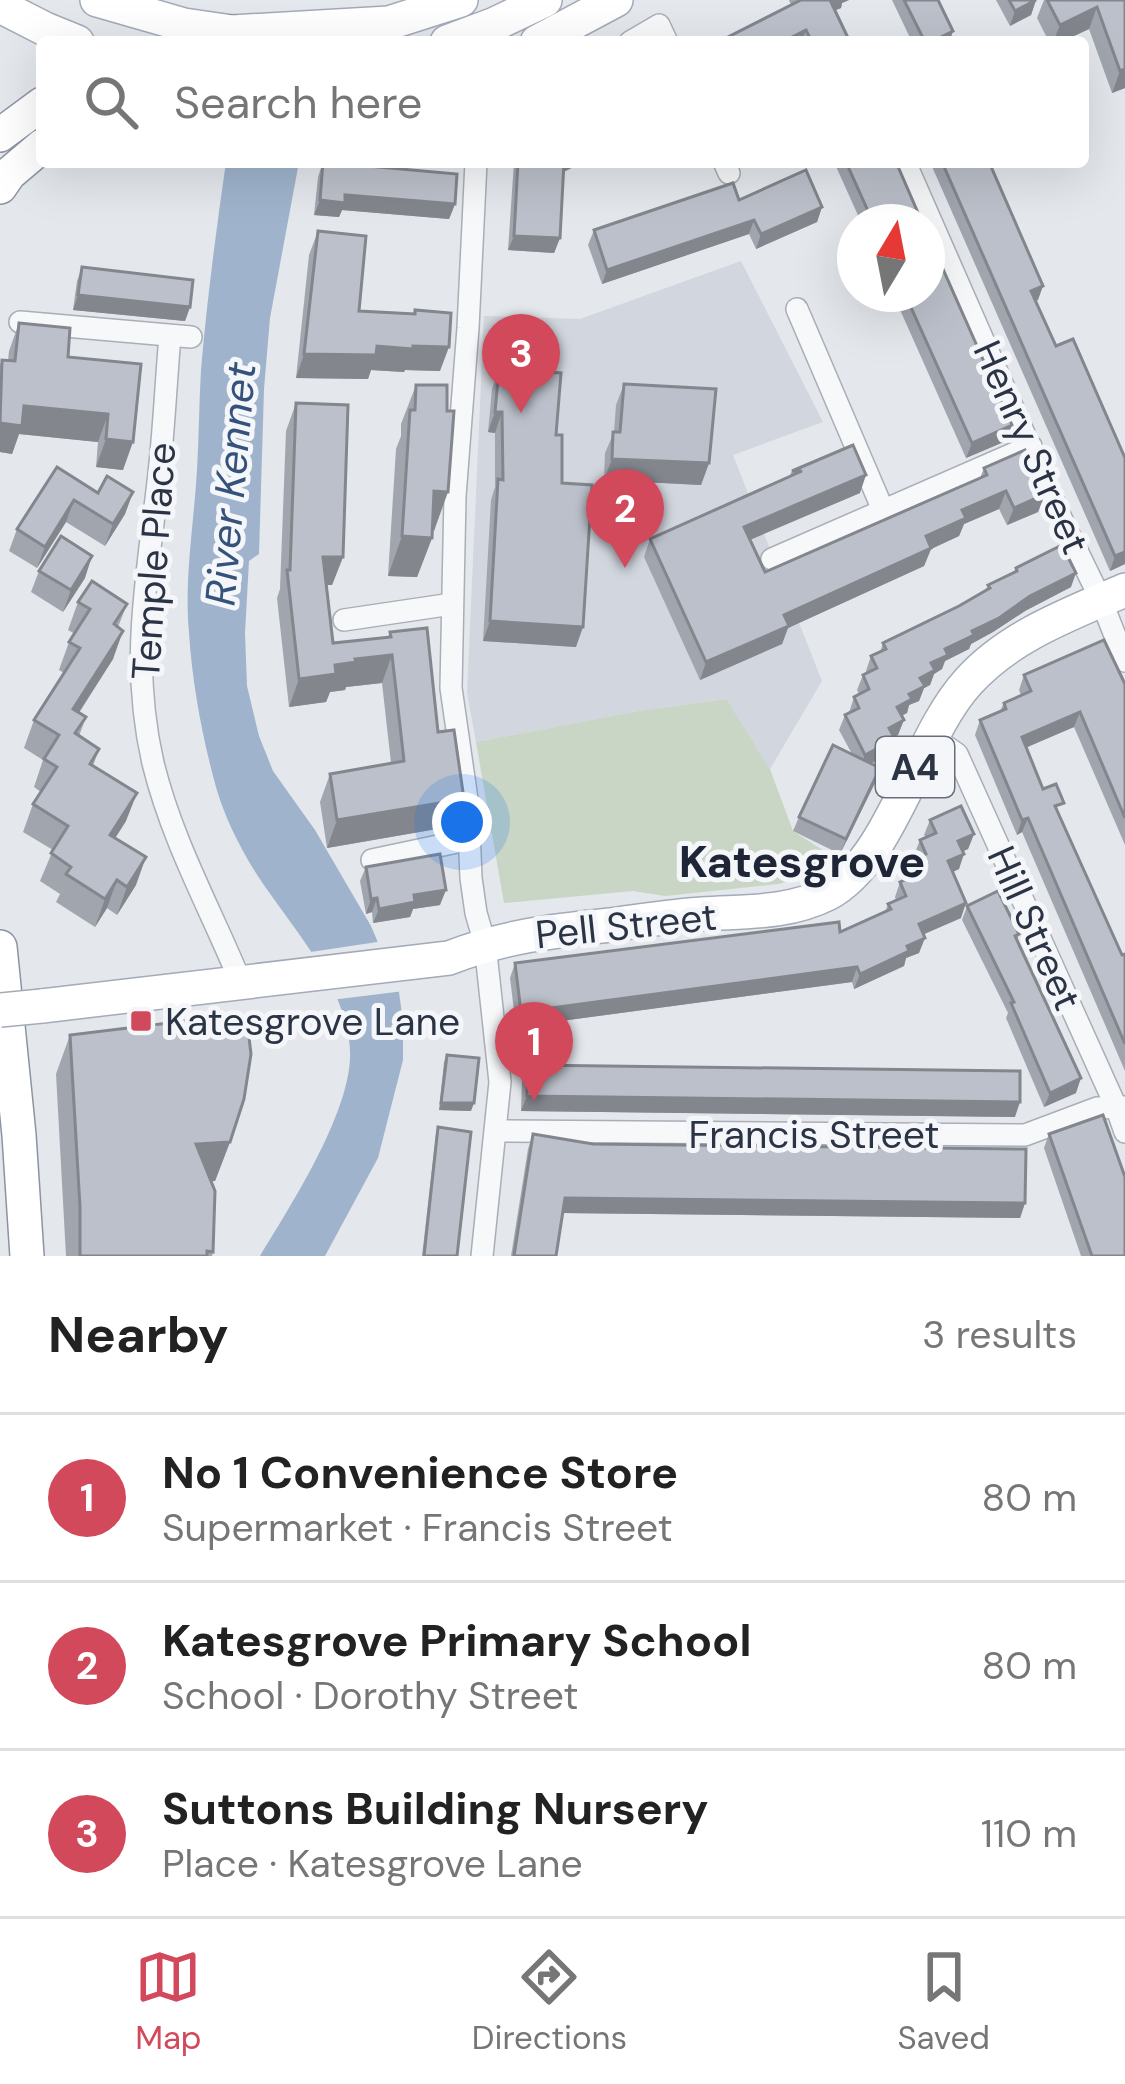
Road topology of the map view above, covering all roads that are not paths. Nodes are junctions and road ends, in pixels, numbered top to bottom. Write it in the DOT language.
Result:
graph roads {
  1 [pos="97,0"];
  2 [pos="387,0"];
  3 [pos="461,0"];
  4 [pos="545,0"];
  5 [pos="616,0"];
  6 [pos="0,7"];
  7 [pos="350,24"];
  8 [pos="64,36"];
  9 [pos="221,36"];
  10 [pos="234,36"];
  11 [pos="463,36"];
  12 [pos="548,36"];
  13 [pos="36,108"];
  14 [pos="0,135"];
  15 [pos="36,151"];
  16 [pos="476,168"];
  17 [pos="907,168"];
  18 [pos="0,187"];
  19 [pos="797,309"];
  20 [pos="20,322"];
  21 [pos="1031,446"];
  22 [pos="884,510"];
  23 [pos="772,559"];
  24 [pos="1113,595"];
  25 [pos="452,604"];
  26 [pos="344,620"];
  27 [pos="1125,661"];
  28 [pos="931,736"];
  29 [pos="471,838"];
  30 [pos="372,860"];
  31 [pos="485,944"];
  32 [pos="0,947"];
  33 [pos="242,983"];
  34 [pos="0,1010"];
  35 [pos="1121,1108"];
  36 [pos="497,1131"];
  37 [pos="1125,1132"];
  38 [pos="27,1256"];
  39 [pos="482,1256"];
  1 -- 9 [label="main road"];
  2 -- 7 [label="main road"];
  3 -- 7 [label="main road"];
  4 -- 11 [label="main road"];
  5 -- 12 [label="main road"];
  6 -- 8 [label="main road"];
  7 -- 10 [label="main road"];
  13 -- 14 [label="main road"];
  15 -- 18 [label="main road"];
  16 -- 25 [label="street"];
  17 -- 21 [label="street, Henry Street"];
  19 -- 22 [label="street"];
  20 -- 33 [label="street, Temple Place"];
  21 -- 22 [label="street"];
  21 -- 24 [label="street, Henry Street"];
  22 -- 23 [label="street"];
  24 -- 27 [label="street, Henry Street"];
  24 -- 28 [label="main road, Pell Street / A4"];
  25 -- 26 [label="street"];
  25 -- 29 [label="street"];
  28 -- 31 [label="main road, Pell Street / A4"];
  28 -- 35 [label="street, Hill Street"];
  29 -- 30 [label="street"];
  29 -- 31 [label="street"];
  31 -- 33 [label="main road, A4"];
  31 -- 36 [label="street"];
  32 -- 38 [label="main road"];
  33 -- 34 [label="main road, A4, bridge"];
  35 -- 36 [label="street, Francis Street"];
  35 -- 37 [label="street, Hill Street"];
  36 -- 39 [label="street"];
}
